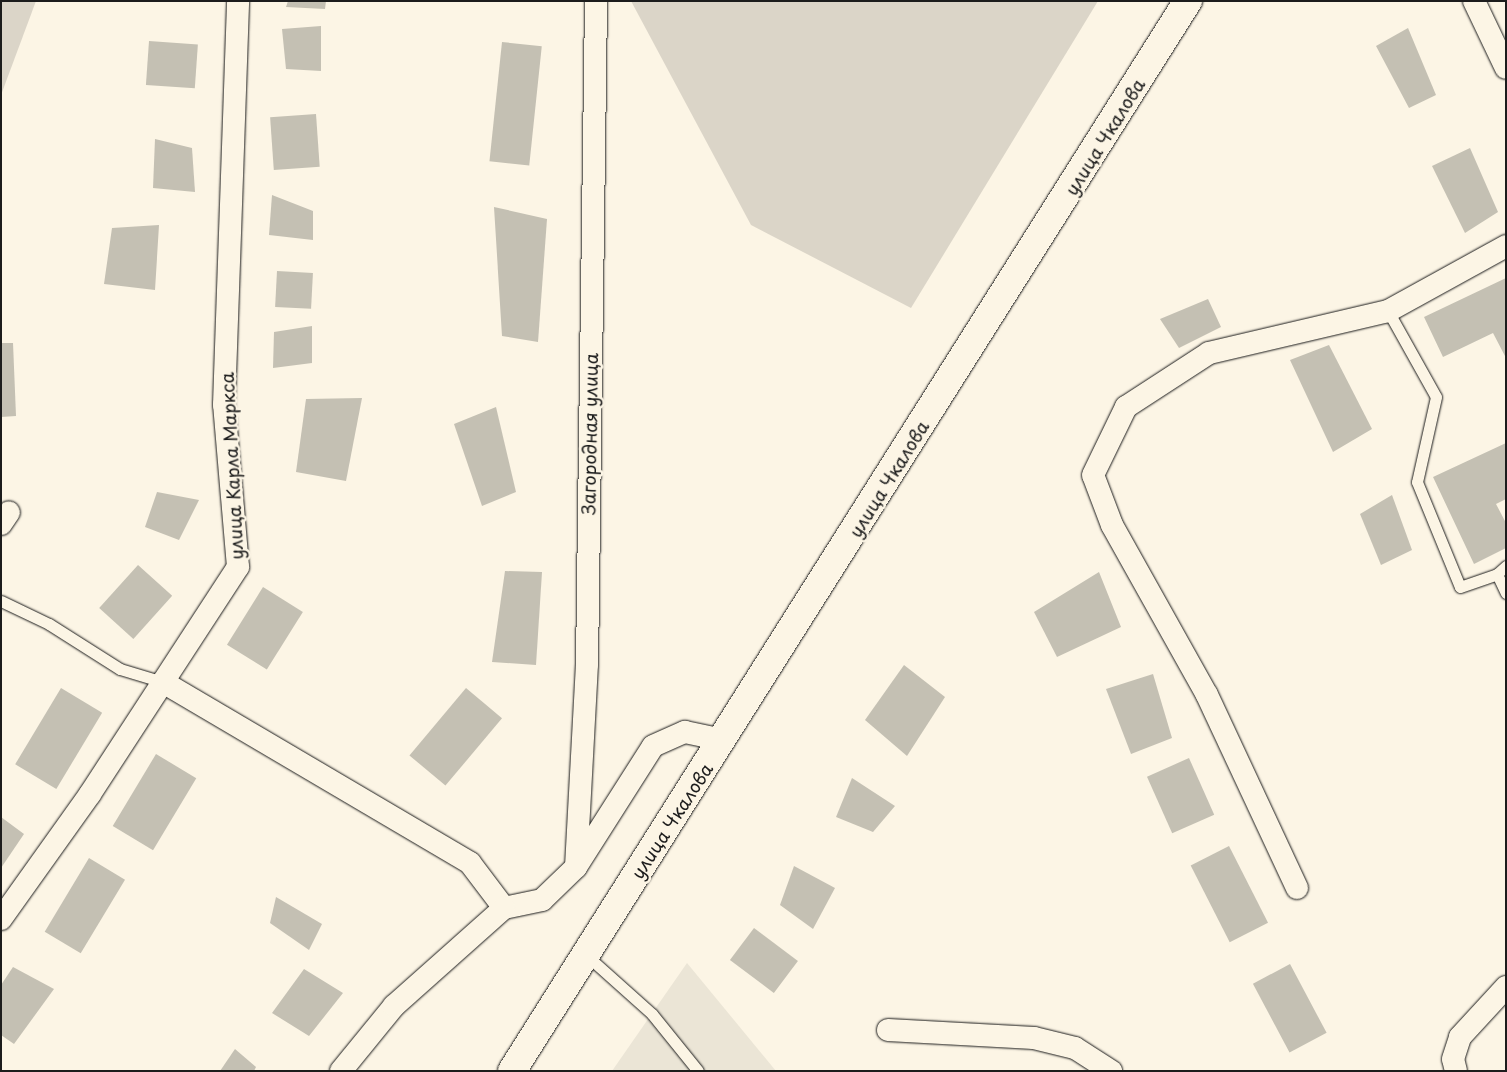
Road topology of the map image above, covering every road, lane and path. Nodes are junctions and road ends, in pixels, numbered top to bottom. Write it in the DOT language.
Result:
graph roads {
  1 [pos="238,1"];
  2 [pos="596,1"];
  3 [pos="1188,1"];
  4 [pos="1474,1"];
  5 [pos="1506,68"];
  6 [pos="1506,246"];
  7 [pos="1388,311"];
  8 [pos="1506,566"];
  9 [pos="1497,574"];
  10 [pos="1506,593"];
  11 [pos="1,601"];
  12 [pos="163,682"];
  13 [pos="724,740"];
  14 [pos="576,867"];
  15 [pos="1296,888"];
  16 [pos="504,908"];
  17 [pos="1,919"];
  18 [pos="585,954"];
  19 [pos="1506,987"];
  20 [pos="888,1030"];
  21 [pos="700,1070"];
  22 [pos="342,1071"];
  23 [pos="512,1071"];
  24 [pos="1111,1071"];
  25 [pos="1456,1071"];
  1 -- 12 [label="street, улица Карла Маркса"];
  2 -- 14 [label="street, Загородная улица"];
  3 -- 13 [label="street, улица Чкалова"];
  4 -- 5 [label="street"];
  6 -- 7 [label="street"];
  7 -- 9 [label="lane"];
  7 -- 15 [label="street"];
  8 -- 9 [label="lane"];
  9 -- 10 [label="lane"];
  11 -- 12 [label="lane"];
  12 -- 16 [label="street"];
  12 -- 17 [label="street, улица Карла Маркса"];
  13 -- 14 [label="street"];
  13 -- 18 [label="street, улица Чкалова"];
  14 -- 16 [label="street"];
  16 -- 22 [label="street"];
  18 -- 21 [label="lane"];
  18 -- 23 [label="street"];
  19 -- 25 [label="street"];
  20 -- 24 [label="street"];
}
